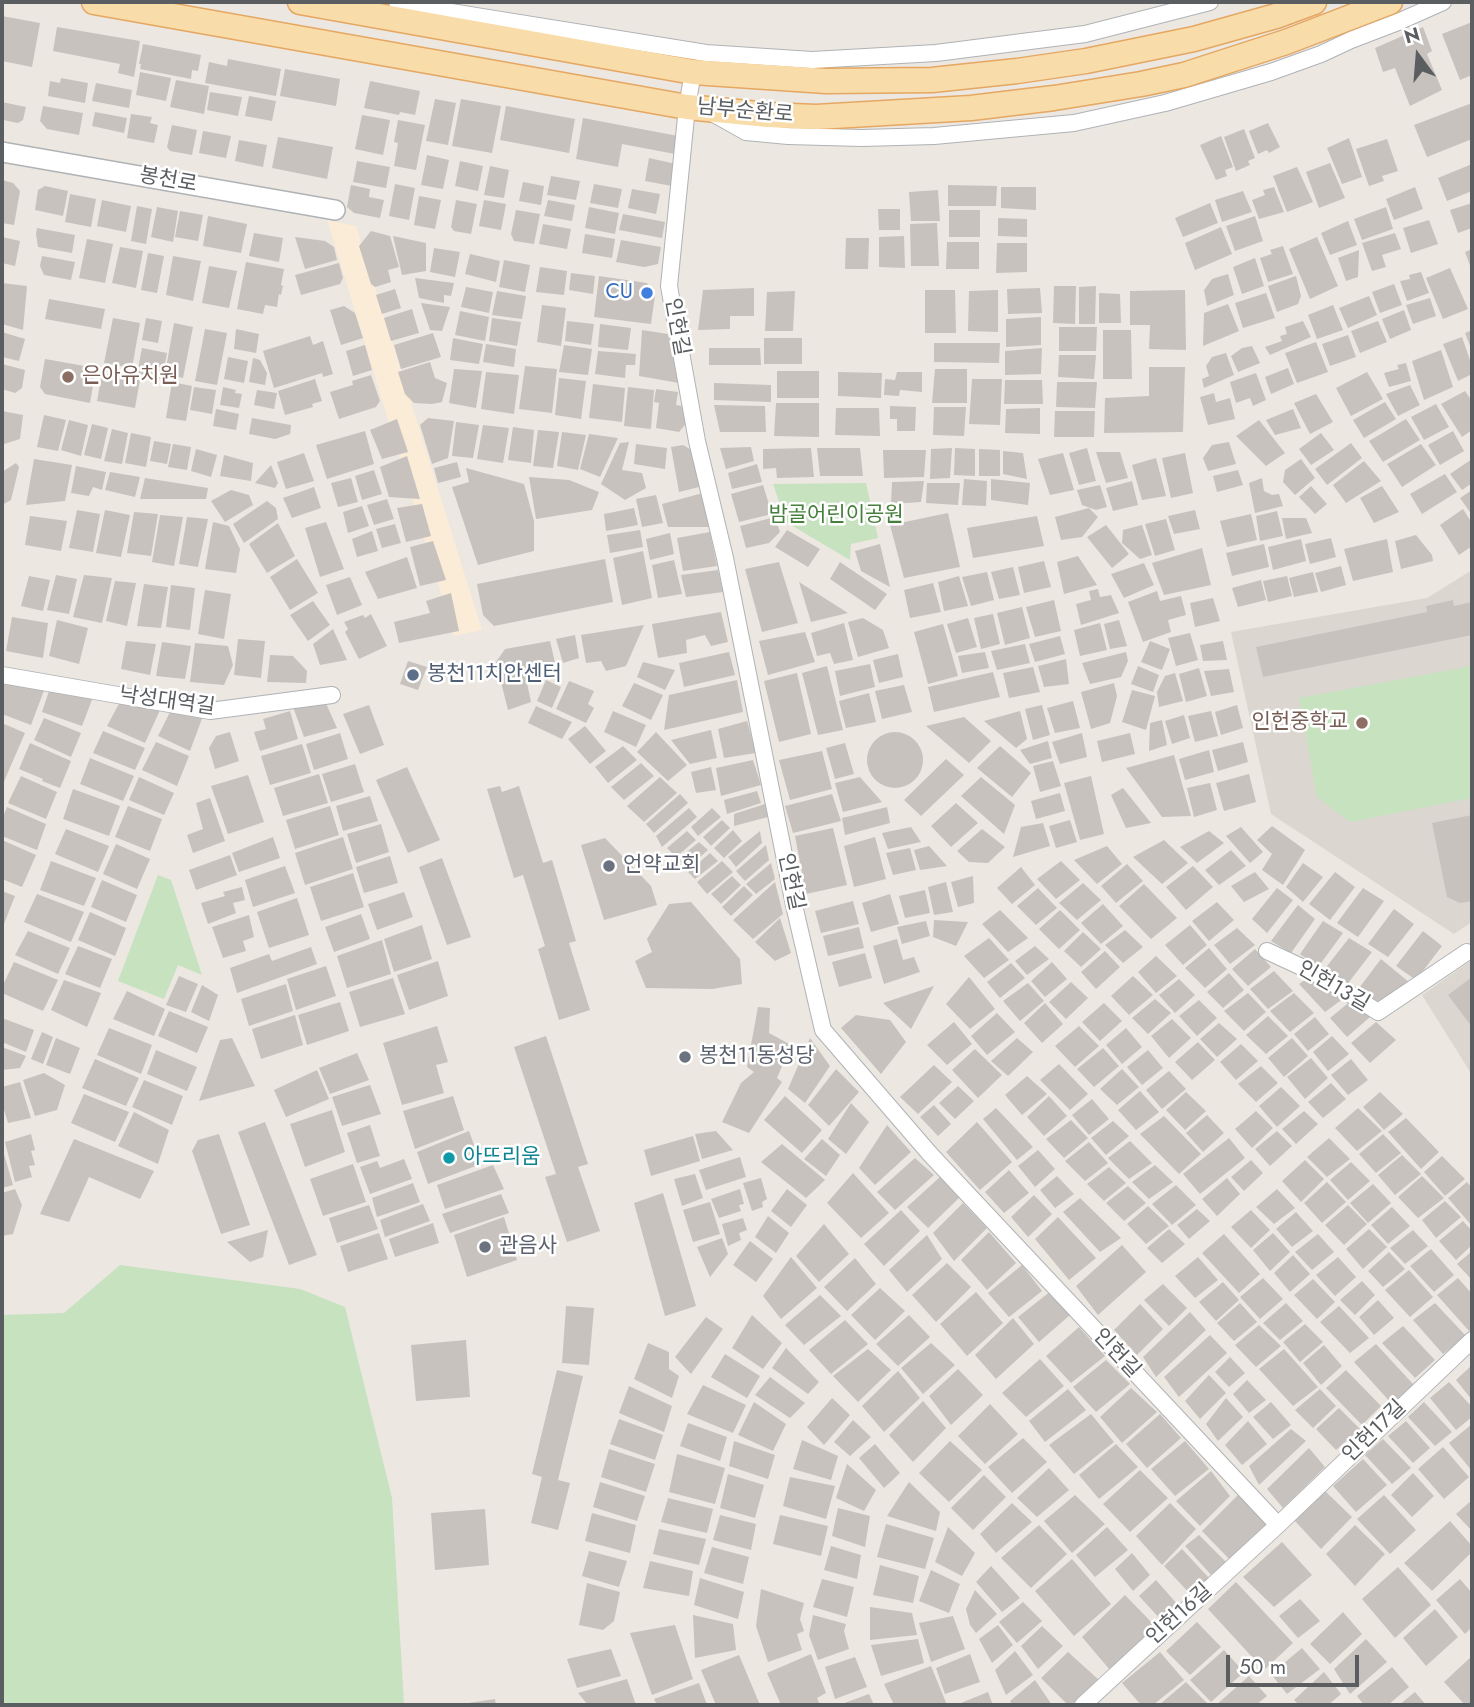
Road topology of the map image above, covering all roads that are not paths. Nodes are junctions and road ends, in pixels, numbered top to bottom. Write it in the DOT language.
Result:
graph roads {
  1 [pos="93,2"];
  2 [pos="300,2"];
  3 [pos="397,2"];
  4 [pos="1210,2"];
  5 [pos="1314,2"];
  6 [pos="1390,2"];
  7 [pos="1443,2"];
  8 [pos="693,72"];
  9 [pos="696,108"];
  10 [pos="2,152"];
  11 [pos="335,211"];
  12 [pos="2,675"];
  13 [pos="332,695"];
  14 [pos="1267,951"];
  15 [pos="1466,952"];
  16 [pos="1472,1340"];
  17 [pos="1278,1525"];
  18 [pos="1083,1705"];
  1 -- 9 [label="main road, 남부순환로"];
  2 -- 8 [label="main road, 남부순환로"];
  3 -- 4 [label="street"];
  5 -- 8 [label="main road, 남부순환로"];
  6 -- 9 [label="main road, 남부순환로"];
  7 -- 9 [label="street"];
  8 -- 9 [label="street, 인헌길"];
  9 -- 17 [label="street, 인헌길"];
  10 -- 11 [label="street, 봉천로"];
  12 -- 13 [label="street, 낙성대역길"];
  14 -- 15 [label="street, 인헌13길"];
  16 -- 17 [label="street, 인헌17길"];
  17 -- 18 [label="street, 인헌16길"];
}
